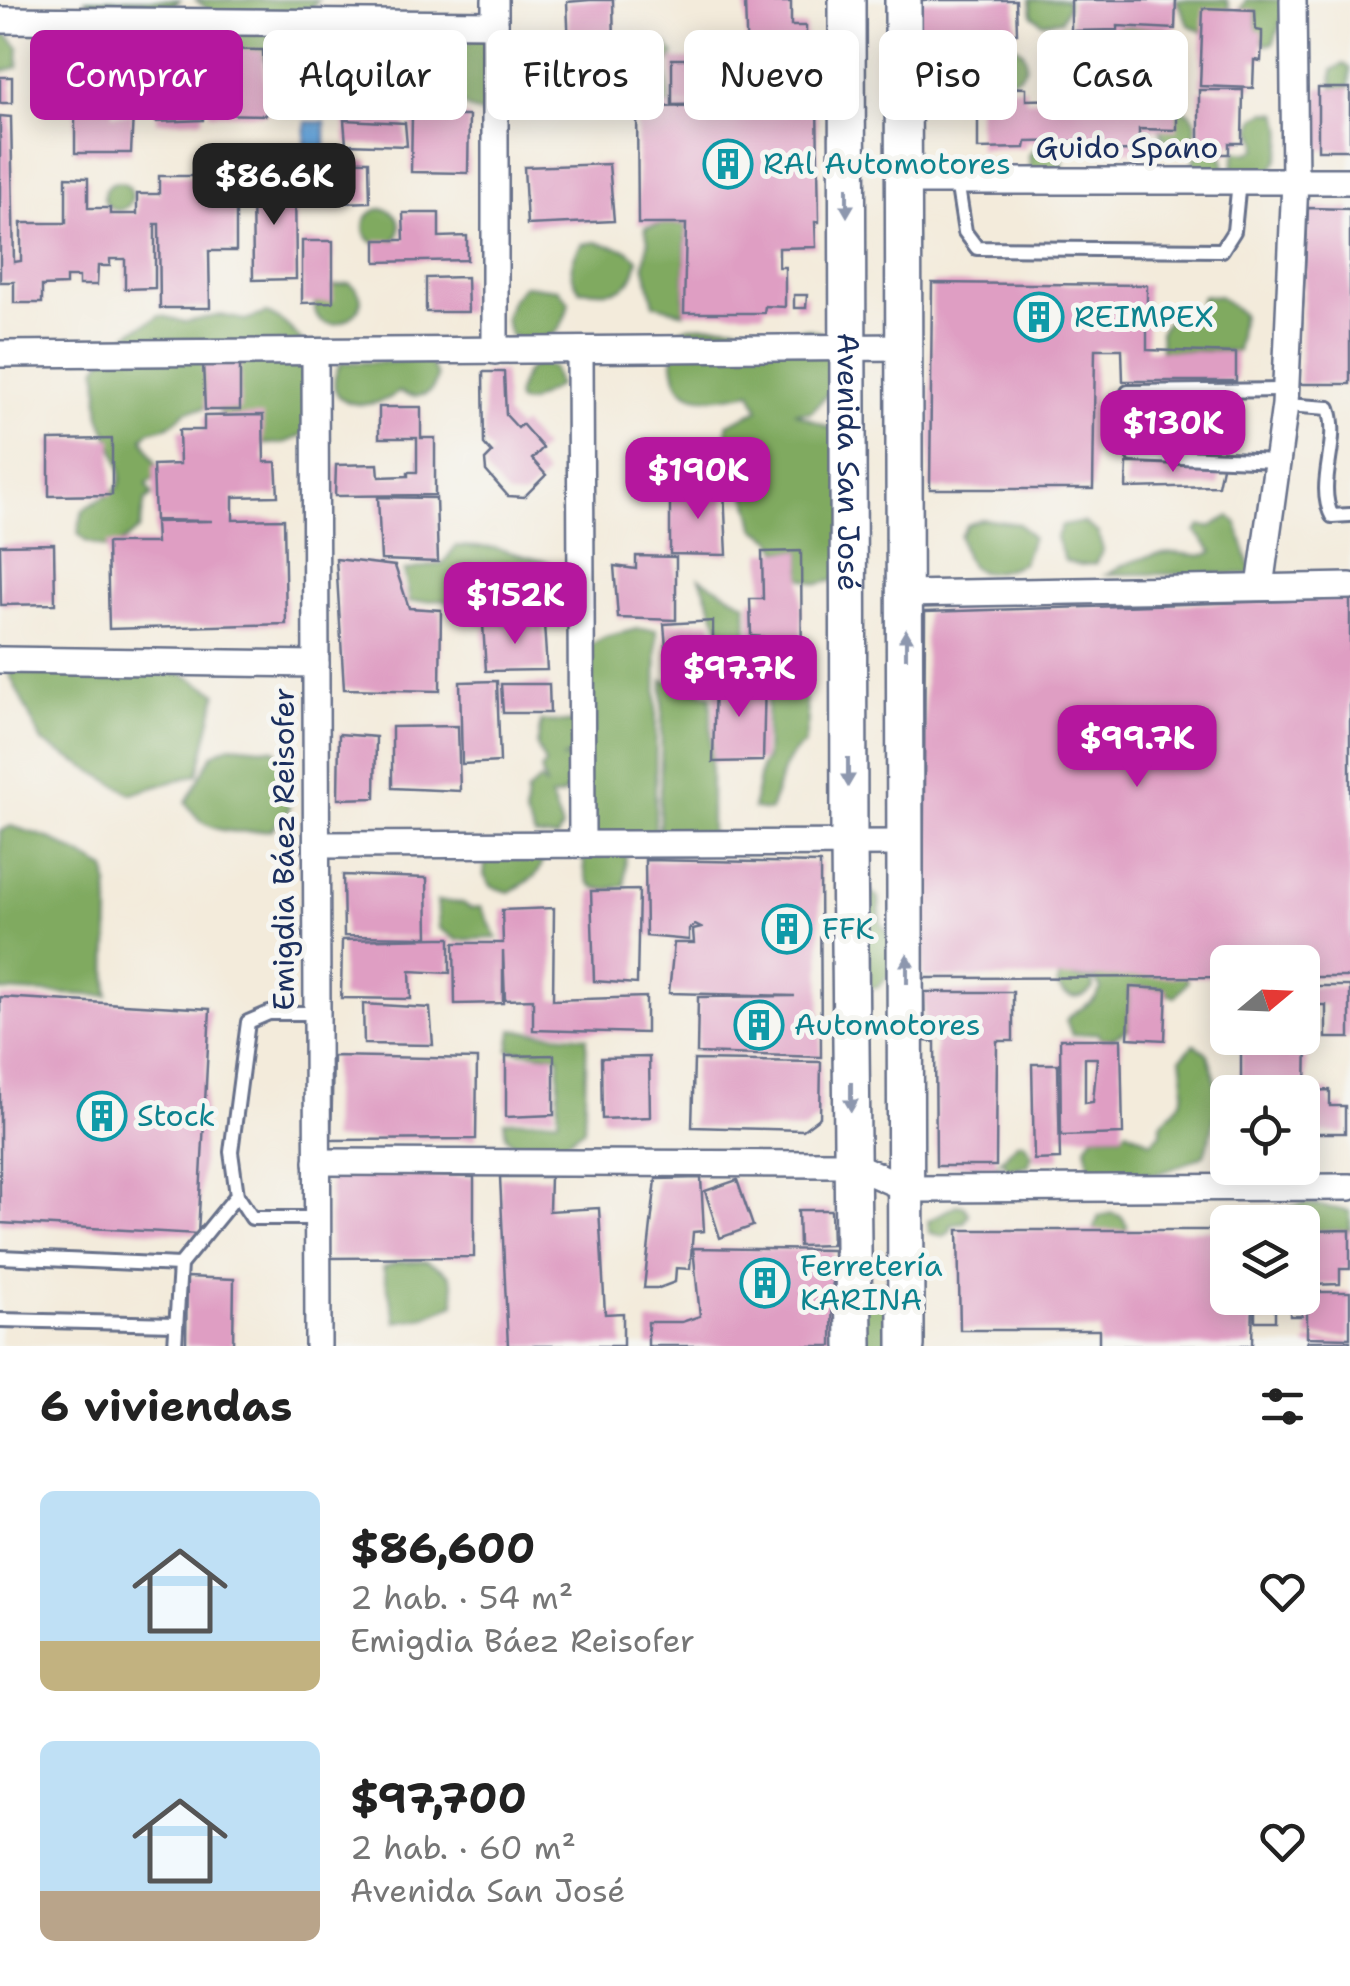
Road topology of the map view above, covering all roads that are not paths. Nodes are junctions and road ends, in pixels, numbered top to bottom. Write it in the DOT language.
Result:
graph roads {
  1 [pos="847,0"];
  2 [pos="904,0"];
  3 [pos="1293,0"];
  4 [pos="495,12"];
  5 [pos="0,20"];
  6 [pos="904,181"];
  7 [pos="957,181"];
  8 [pos="1239,181"];
  9 [pos="1295,181"];
  10 [pos="1350,181"];
  11 [pos="905,347"];
  12 [pos="846,349"];
  13 [pos="580,350"];
  14 [pos="495,351"];
  15 [pos="315,352"];
  16 [pos="0,354"];
  17 [pos="1128,392"];
  18 [pos="1285,397"];
  19 [pos="1134,455"];
  20 [pos="1278,461"];
  21 [pos="1350,515"];
  22 [pos="1350,586"];
  23 [pos="1260,587"];
  24 [pos="906,594"];
  25 [pos="0,660"];
  26 [pos="316,664"];
  27 [pos="849,843"];
  28 [pos="907,843"];
  29 [pos="582,844"];
  30 [pos="316,845"];
  31 [pos="317,1013"];
  32 [pos="317,1162"];
  33 [pos="851,1164"];
  34 [pos="1350,1188"];
  35 [pos="908,1189"];
  36 [pos="237,1195"];
  37 [pos="318,1218"];
  38 [pos="0,1257"];
  39 [pos="180,1265"];
  40 [pos="0,1320"];
  41 [pos="176,1324"];
  42 [pos="175,1346"];
  43 [pos="318,1346"];
  44 [pos="854,1346"];
  45 [pos="906,1346"];
  1 -- 12 [label="street, Avenida San José, one-way"];
  2 -- 6 [label="street, Avenida San José"];
  3 -- 9 [label="street"];
  4 -- 5 [label="street"];
  4 -- 14 [label="street"];
  6 -- 7 [label="street, Guido Spano"];
  6 -- 11 [label="street, Avenida San José"];
  7 -- 8 [label="street, Guido Spano"];
  7 -- 8 [label="lane"];
  8 -- 9 [label="street, Guido Spano"];
  9 -- 10 [label="street, Guido Spano"];
  9 -- 18 [label="street"];
  11 -- 12 [label="street"];
  11 -- 24 [label="street, Avenida San José"];
  12 -- 13 [label="street"];
  12 -- 27 [label="street, Avenida San José, one-way"];
  13 -- 14 [label="street"];
  13 -- 29 [label="street"];
  14 -- 15 [label="street"];
  15 -- 16 [label="street"];
  15 -- 26 [label="street, Emigdia Báez Reisofer"];
  17 -- 18 [label="lane"];
  18 -- 20 [label="street"];
  18 -- 21 [label="lane"];
  19 -- 20 [label="lane"];
  20 -- 23 [label="street"];
  22 -- 23 [label="street"];
  23 -- 24 [label="street"];
  28 -- 24 [label="street, Avenida San José, one-way"];
  25 -- 26 [label="street"];
  26 -- 30 [label="street, Emigdia Báez Reisofer"];
  27 -- 28 [label="street"];
  27 -- 29 [label="street"];
  27 -- 33 [label="street, Avenida San José, one-way"];
  35 -- 28 [label="street, Avenida San José, one-way"];
  29 -- 30 [label="street"];
  30 -- 31 [label="street, Emigdia Báez Reisofer"];
  31 -- 32 [label="street, Emigdia Báez Reisofer"];
  31 -- 36 [label="lane"];
  32 -- 33 [label="street"];
  32 -- 37 [label="street, Emigdia Báez Reisofer"];
  33 -- 35 [label="street"];
  33 -- 44 [label="street, Avenida San José"];
  34 -- 35 [label="street"];
  35 -- 45 [label="street, Avenida San José"];
  36 -- 37 [label="lane"];
  36 -- 39 [label="lane"];
  37 -- 43 [label="street, Emigdia Báez Reisofer"];
  38 -- 39 [label="lane"];
  39 -- 41 [label="lane"];
  40 -- 41 [label="lane"];
  41 -- 42 [label="lane"];
}
